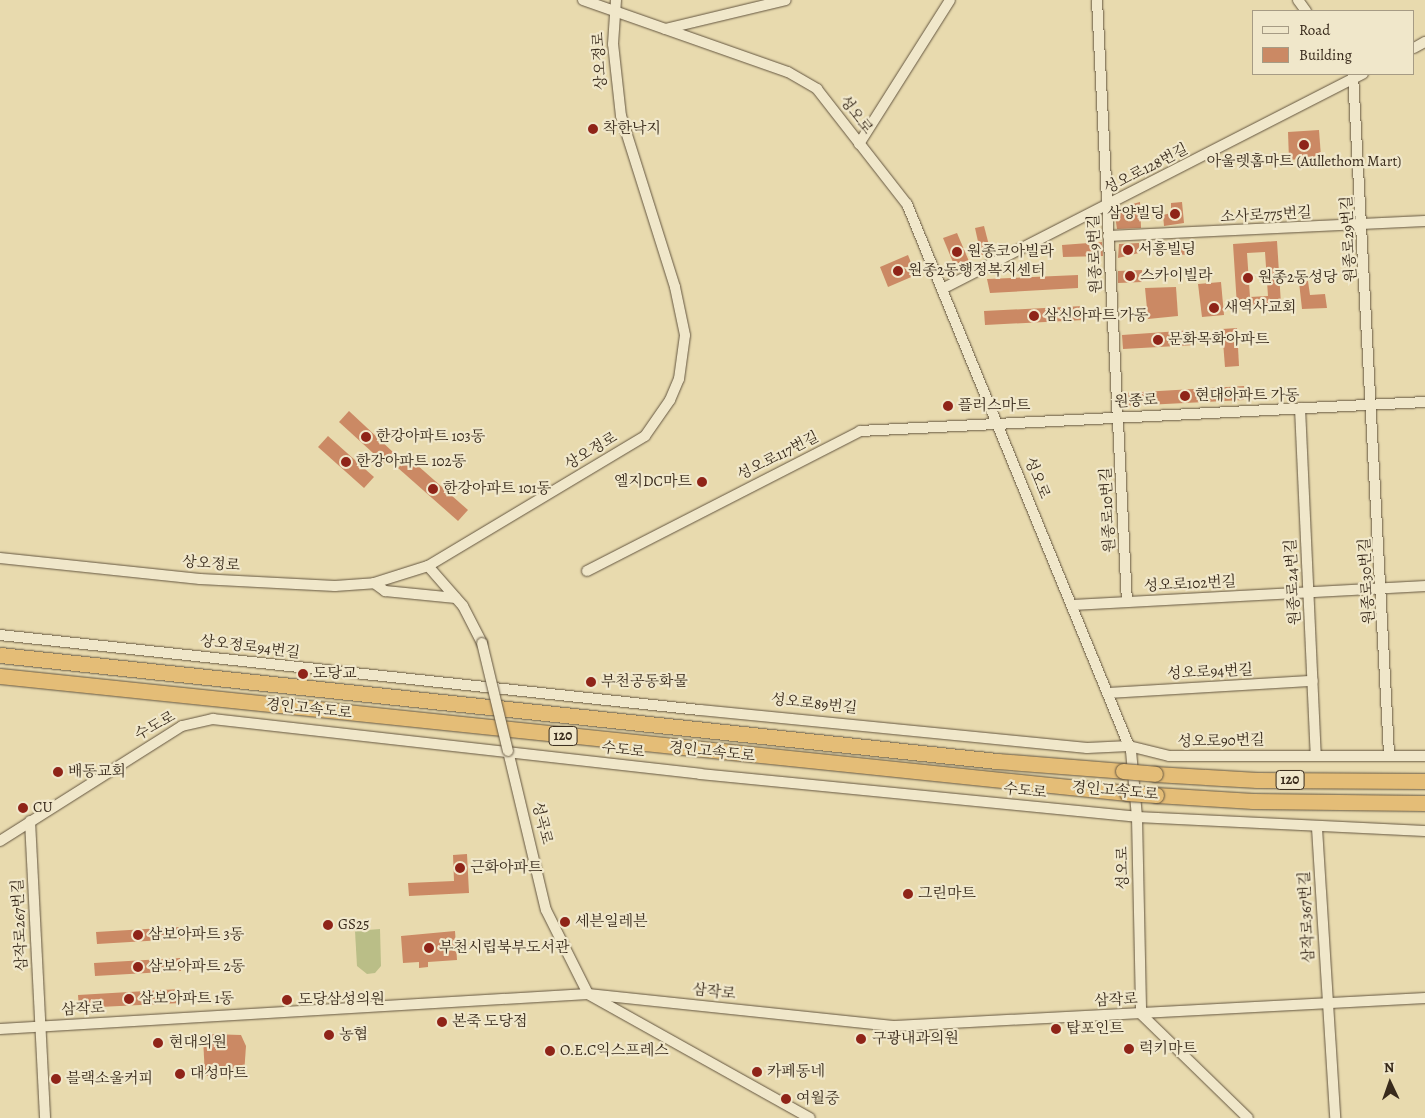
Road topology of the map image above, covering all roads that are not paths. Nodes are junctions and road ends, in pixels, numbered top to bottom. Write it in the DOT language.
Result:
graph roads {
  1 [pos="583,0"];
  2 [pos="616,0"];
  3 [pos="786,0"];
  4 [pos="950,0"];
  5 [pos="1097,0"];
  6 [pos="614,11"];
  7 [pos="664,29"];
  8 [pos="1357,75"];
  9 [pos="860,144"];
  10 [pos="1108,205"];
  11 [pos="1425,221"];
  12 [pos="1363,224"];
  13 [pos="1108,236"];
  14 [pos="942,290"];
  15 [pos="1425,402"];
  16 [pos="1373,404"];
  17 [pos="1300,408"];
  18 [pos="1118,417"];
  19 [pos="999,423"];
  20 [pos="0,558"];
  21 [pos="428,566"];
  22 [pos="587,571"];
  23 [pos="374,583"];
  24 [pos="1425,586"];
  25 [pos="1383,588"];
  26 [pos="1309,592"];
  27 [pos="456,598"];
  28 [pos="1127,602"];
  29 [pos="1073,605"];
  30 [pos="0,635"];
  31 [pos="0,655"];
  32 [pos="0,676"];
  33 [pos="1313,681"];
  34 [pos="497,689"];
  35 [pos="1109,693"];
  36 [pos="1129,746"];
  37 [pos="508,751"];
  38 [pos="1316,755"];
  39 [pos="1389,756"];
  40 [pos="1425,756"];
  41 [pos="1425,781"];
  42 [pos="1425,803"];
  43 [pos="1137,817"];
  44 [pos="30,821"];
  45 [pos="1317,828"];
  46 [pos="1425,831"];
  47 [pos="0,840"];
  48 [pos="588,994"];
  49 [pos="1425,998"];
  50 [pos="1327,1004"];
  51 [pos="1141,1014"];
  52 [pos="40,1027"];
  53 [pos="0,1029"];
  54 [pos="45,1118"];
  55 [pos="809,1118"];
  56 [pos="1248,1118"];
  57 [pos="1335,1118"];
  1 -- 6 [label="street, 성오로"];
  2 -- 6 [label="street, 상오정로"];
  3 -- 7 [label="street"];
  4 -- 9 [label="street"];
  5 -- 10 [label="street, 원종로9번길"];
  6 -- 7 [label="street, 성오로"];
  6 -- 21 [label="street, 상오정로"];
  7 -- 9 [label="street, 성오로"];
  8 -- 10 [label="street, 성오로128번길"];
  8 -- 12 [label="street, 원종로29번길"];
  9 -- 14 [label="street, 성오로"];
  10 -- 13 [label="street, 원종로9번길"];
  10 -- 14 [label="street, 성오로128번길"];
  11 -- 12 [label="street, 소사로775번길"];
  12 -- 13 [label="street, 소사로775번길"];
  12 -- 16 [label="street, 원종로29번길"];
  13 -- 18 [label="street, 원종로9번길"];
  14 -- 19 [label="street, 성오로"];
  15 -- 16 [label="street, 원종로"];
  16 -- 17 [label="street, 원종로"];
  16 -- 25 [label="street, 원종로30번길"];
  17 -- 18 [label="street, 원종로"];
  17 -- 26 [label="street, 원종로24번길"];
  18 -- 19 [label="street, 원종로"];
  18 -- 28 [label="street, 원종로10번길"];
  19 -- 22 [label="street, 성오로117번길"];
  19 -- 29 [label="street, 성오로"];
  20 -- 23 [label="street, 상오정로"];
  21 -- 23 [label="street, 상오정로"];
  21 -- 27 [label="street, 성곡로"];
  23 -- 27 [label="street"];
  24 -- 25 [label="street, 성오로102번길"];
  25 -- 26 [label="street, 성오로102번길"];
  25 -- 39 [label="street, 원종로30번길"];
  26 -- 28 [label="street, 성오로102번길"];
  26 -- 33 [label="street, 원종로24번길"];
  27 -- 37 [label="street, 성곡로, bridge"];
  28 -- 29 [label="street, 성오로102번길"];
  29 -- 35 [label="street, 성오로"];
  30 -- 34 [label="street, 상오정로94번길"];
  31 -- 41 [label="highway, 경인고속도로 / 120, bridge"];
  32 -- 42 [label="highway, 경인고속도로 / 120, bridge"];
  33 -- 35 [label="street, 성오로94번길"];
  33 -- 38 [label="street, 원종로24번길"];
  34 -- 36 [label="street, 성오로89번길"];
  35 -- 36 [label="street, 성오로"];
  36 -- 38 [label="street, 성오로90번길"];
  36 -- 43 [label="street, 성오로"];
  37 -- 43 [label="street, 수도로"];
  37 -- 44 [label="street, 수도로"];
  37 -- 48 [label="street, 성곡로"];
  38 -- 39 [label="street, 성오로90번길"];
  39 -- 40 [label="street, 성오로90번길"];
  43 -- 45 [label="street, 수도로"];
  43 -- 51 [label="street, 성오로"];
  44 -- 47 [label="street, 수도로"];
  44 -- 52 [label="street, 삼작로267번길"];
  45 -- 46 [label="street, 수도로"];
  45 -- 50 [label="street, 삼작로367번길"];
  48 -- 51 [label="street, 삼작로"];
  48 -- 52 [label="street, 삼작로"];
  48 -- 55 [label="street"];
  49 -- 50 [label="street, 삼작로"];
  50 -- 51 [label="street, 삼작로"];
  50 -- 57 [label="street, 삼작로367번길"];
  51 -- 56 [label="street"];
  52 -- 53 [label="street, 삼작로"];
  52 -- 54 [label="street, 삼작로267번길"];
}
